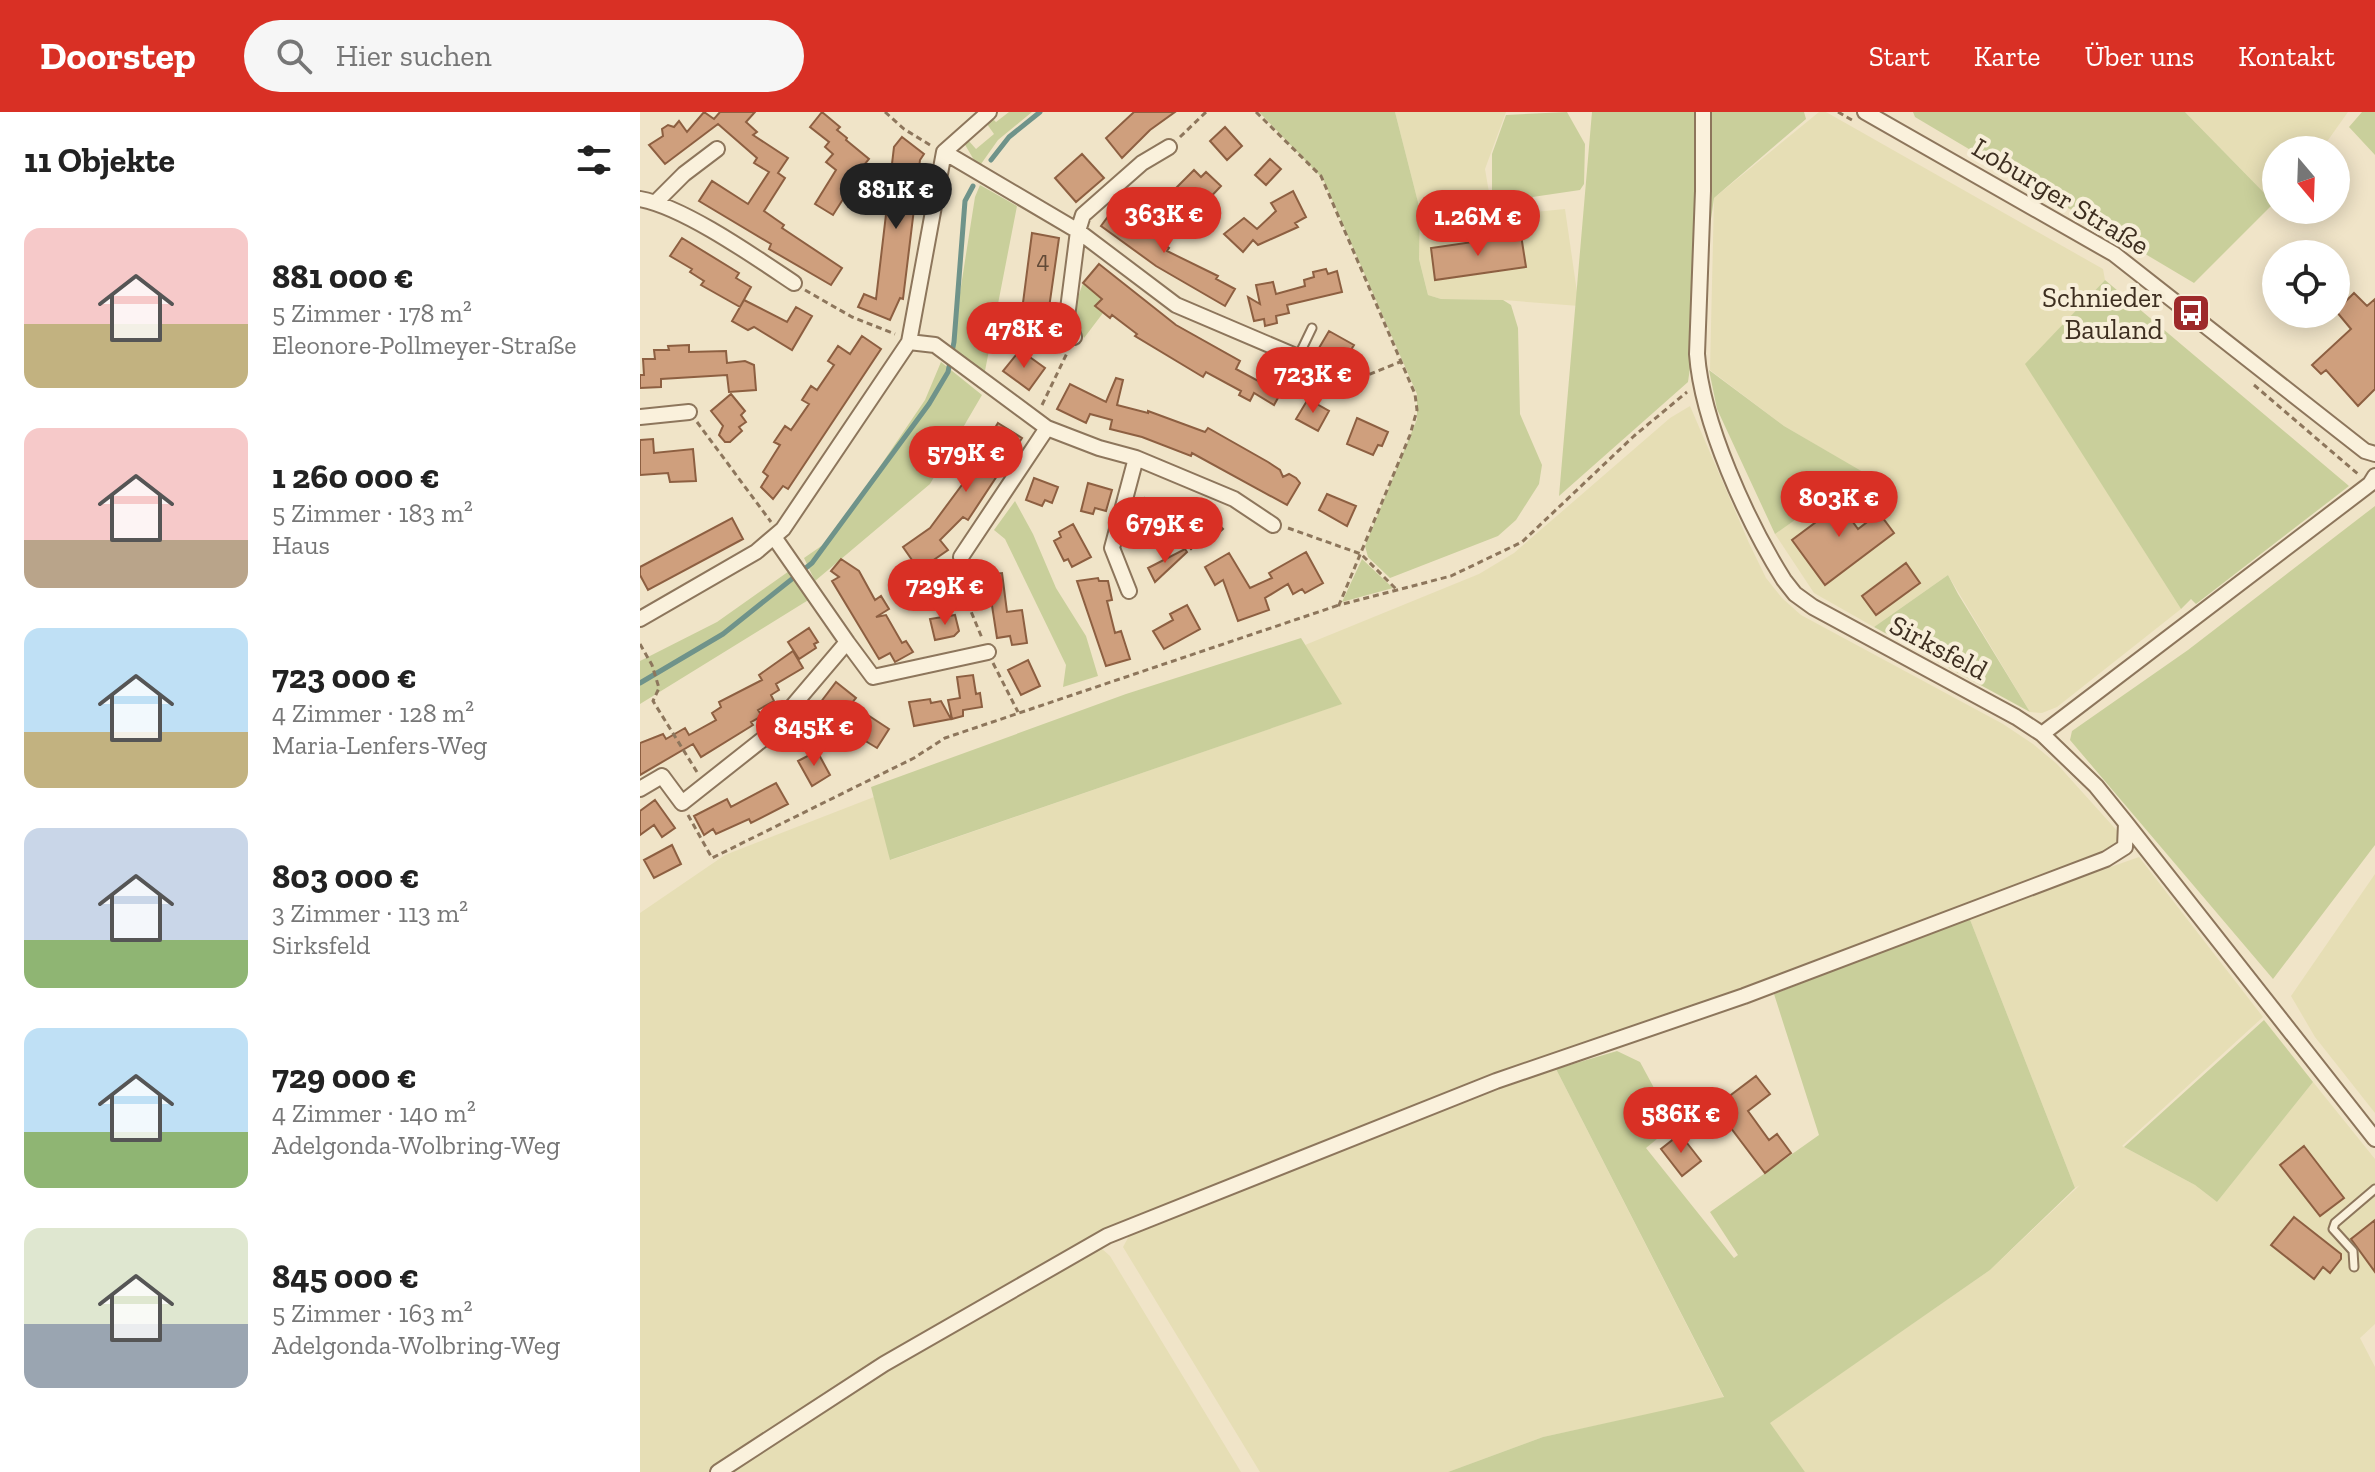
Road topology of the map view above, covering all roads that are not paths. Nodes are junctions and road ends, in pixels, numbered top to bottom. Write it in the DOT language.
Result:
graph roads {
  1 [pos="989,112"];
  2 [pos="1703,112"];
  3 [pos="1858,116"];
  4 [pos="1169,147"];
  5 [pos="717,149"];
  6 [pos="944,152"];
  7 [pos="640,199"];
  8 [pos="656,202"];
  9 [pos="1078,231"];
  10 [pos="794,283"];
  11 [pos="1312,328"];
  12 [pos="1074,337"];
  13 [pos="909,342"];
  14 [pos="1298,357"];
  15 [pos="1346,384"];
  16 [pos="689,412"];
  17 [pos="640,417"];
  18 [pos="1047,428"];
  19 [pos="2375,454"];
  20 [pos="1136,458"];
  21 [pos="2373,480"];
  22 [pos="1273,525"];
  23 [pos="774,537"];
  24 [pos="961,557"];
  25 [pos="1129,591"];
  26 [pos="640,619"];
  27 [pos="847,642"];
  28 [pos="988,652"];
  29 [pos="2042,734"];
  30 [pos="640,789"];
  31 [pos="2126,823"];
  32 [pos="2375,1139"];
  33 [pos="2375,1189"];
  34 [pos="2354,1267"];
  35 [pos="718,1472"];
  1 -- 6 [label="street"];
  2 -- 29 [label="street, Sirksfeld"];
  3 -- 19 [label="street, Loburger Straße"];
  4 -- 9 [label="street"];
  5 -- 8 [label="street"];
  6 -- 9 [label="street"];
  6 -- 13 [label="street"];
  7 -- 8 [label="street"];
  8 -- 10 [label="street"];
  9 -- 12 [label="street"];
  9 -- 14 [label="street"];
  11 -- 14 [label="lane"];
  13 -- 18 [label="street"];
  13 -- 23 [label="street"];
  14 -- 15 [label="street"];
  16 -- 17 [label="street"];
  18 -- 20 [label="street"];
  18 -- 24 [label="street"];
  20 -- 22 [label="street"];
  20 -- 25 [label="street"];
  21 -- 29 [label="street"];
  23 -- 26 [label="street"];
  23 -- 27 [label="street"];
  27 -- 28 [label="street"];
  27 -- 30 [label="street"];
  29 -- 31 [label="street, Sirksfeld"];
  31 -- 32 [label="street, Sirksfeld"];
  31 -- 35 [label="street"];
  33 -- 34 [label="lane"];
}
